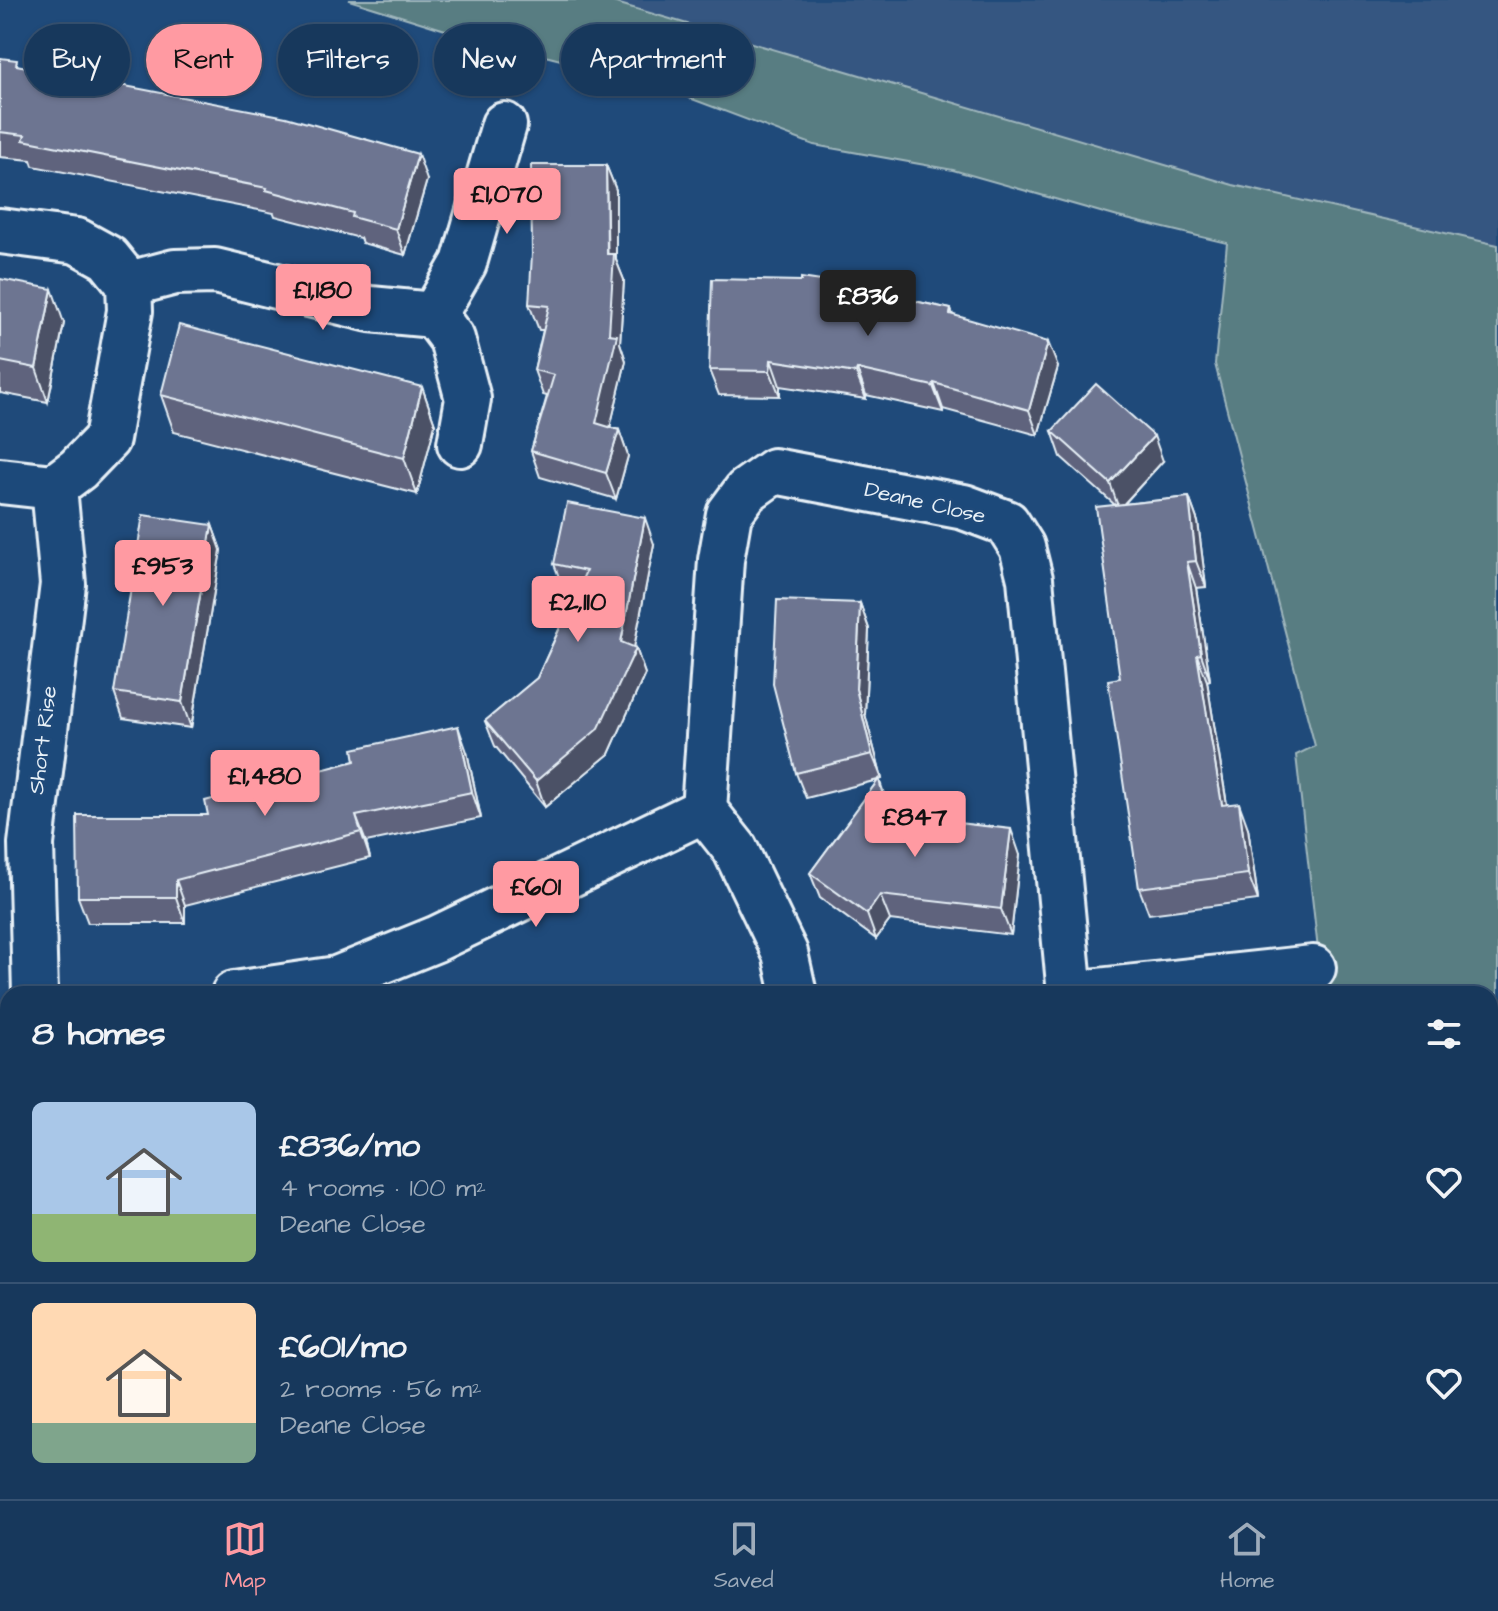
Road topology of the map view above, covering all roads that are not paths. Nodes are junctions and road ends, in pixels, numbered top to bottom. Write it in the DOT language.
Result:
graph roads {
  1 [pos="504,125"];
  2 [pos="0,231"];
  3 [pos="129,284"];
  4 [pos="434,315"];
  5 [pos="460,444"];
  6 [pos="0,481"];
  7 [pos="54,487"];
  8 [pos="704,810"];
  9 [pos="1313,968"];
  10 [pos="35,986"];
  11 [pos="339,986"];
  12 [pos="792,986"];
  13 [pos="1069,986"];
  14 [pos="1145,986"];
  1 -- 4 [label="street"];
  2 -- 3 [label="street"];
  3 -- 4 [label="street"];
  3 -- 7 [label="street"];
  4 -- 5 [label="street"];
  6 -- 7 [label="street"];
  7 -- 10 [label="street, Short Rise"];
  8 -- 11 [label="street"];
  8 -- 12 [label="street"];
  8 -- 13 [label="street, Deane Close"];
  9 -- 14 [label="street, Deane Close"];
}
